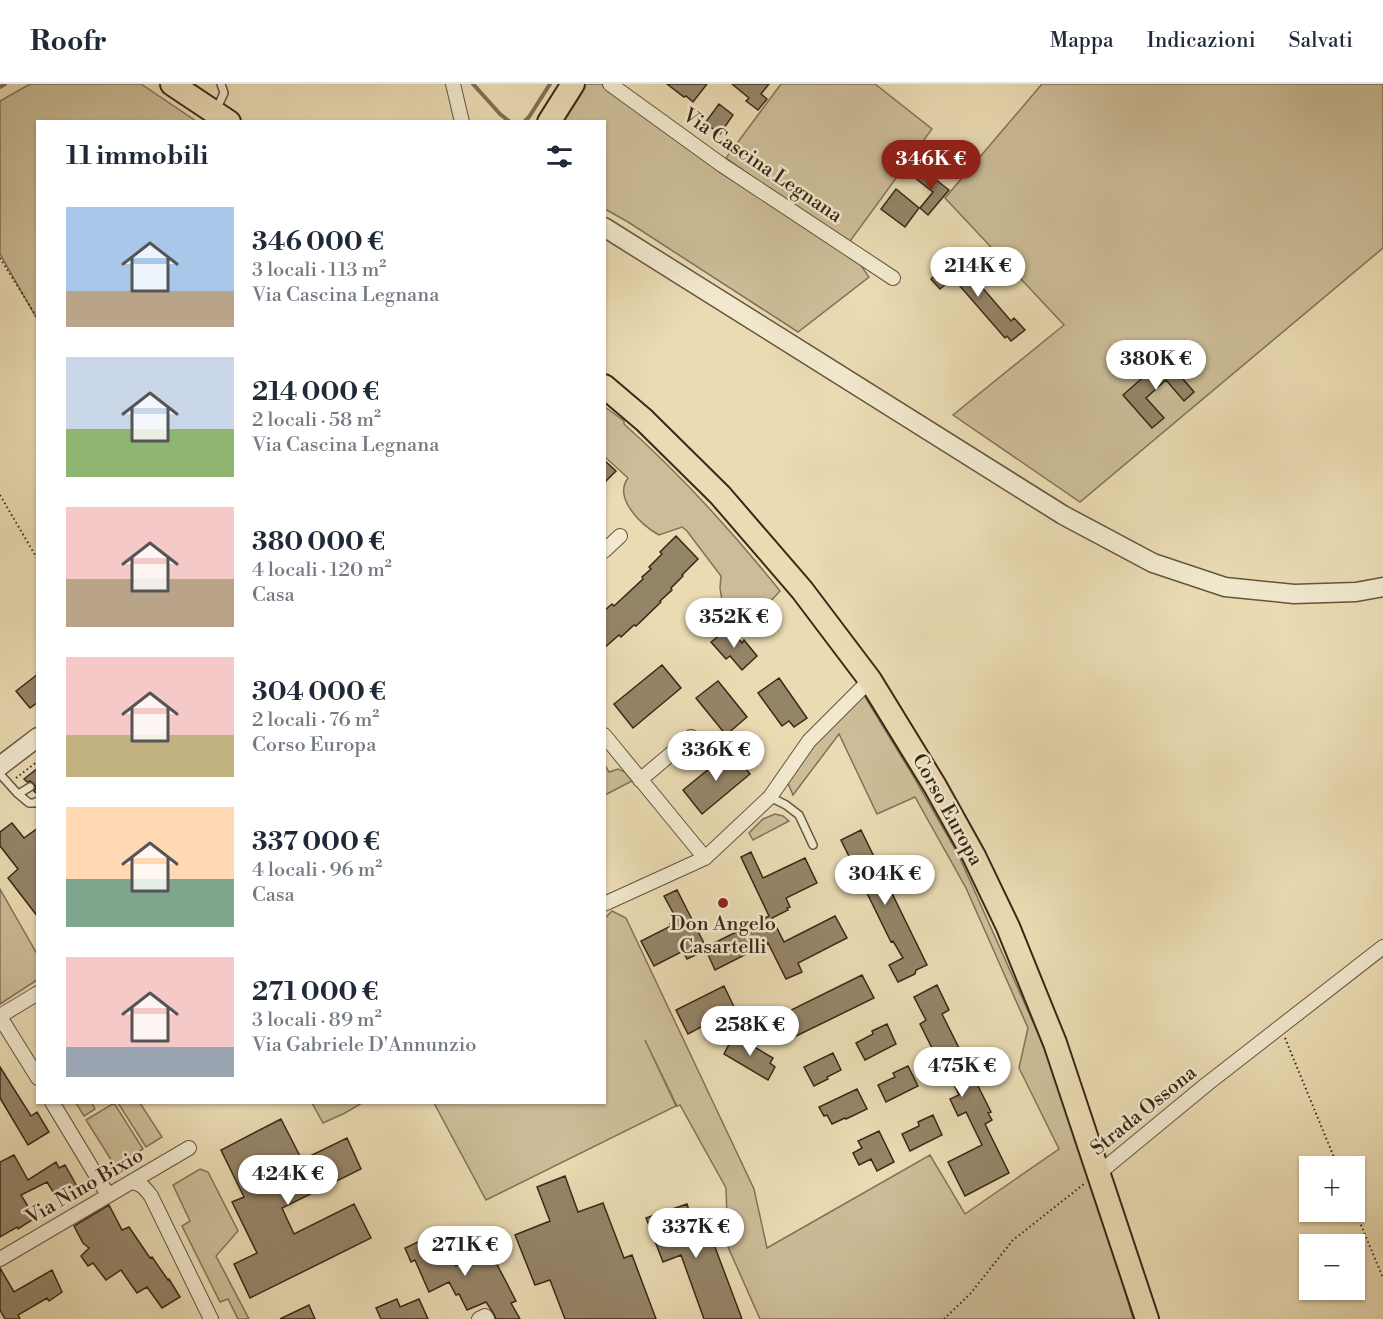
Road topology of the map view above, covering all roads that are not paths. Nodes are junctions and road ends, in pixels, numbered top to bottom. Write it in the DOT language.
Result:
graph roads {
  1 [pos="172,84"];
  2 [pos="221,84"];
  3 [pos="227,84"];
  4 [pos="453,84"];
  5 [pos="573,84"];
  6 [pos="610,84"];
  7 [pos="223,109"];
  8 [pos="462,120"];
  9 [pos="550,120"];
  10 [pos="607,229"];
  11 [pos="893,278"];
  12 [pos="606,388"];
  13 [pos="620,536"];
  14 [pos="606,549"];
  15 [pos="1383,587"];
  16 [pos="870,680"];
  17 [pos="691,737"];
  18 [pos="606,738"];
  19 [pos="36,739"];
  20 [pos="0,766"];
  21 [pos="0,774"];
  22 [pos="640,780"];
  23 [pos="30,787"];
  24 [pos="17,793"];
  25 [pos="770,797"];
  26 [pos="36,802"];
  27 [pos="813,845"];
  28 [pos="705,858"];
  29 [pos="606,903"];
  30 [pos="1383,947"];
  31 [pos="36,994"];
  32 [pos="0,1017"];
  33 [pos="36,1075"];
  34 [pos="53,1104"];
  35 [pos="189,1148"];
  36 [pos="1099,1173"];
  37 [pos="131,1182"];
  38 [pos="108,1195"];
  39 [pos="0,1259"];
  40 [pos="211,1319"];
  41 [pos="1147,1319"];
  1 -- 7 [label="main road"];
  2 -- 7 [label="lane"];
  3 -- 7 [label="lane"];
  4 -- 8 [label="street"];
  5 -- 9 [label="main road"];
  6 -- 11 [label="street, Via Cascina Legnana"];
  10 -- 15 [label="street"];
  12 -- 16 [label="main road, Corso Europa"];
  13 -- 14 [label="street"];
  16 -- 25 [label="street"];
  16 -- 36 [label="main road, Corso Europa"];
  17 -- 22 [label="street"];
  18 -- 22 [label="street"];
  19 -- 20 [label="street"];
  21 -- 24 [label="lane"];
  22 -- 28 [label="street"];
  23 -- 24 [label="lane"];
  24 -- 26 [label="lane"];
  25 -- 27 [label="lane"];
  25 -- 28 [label="street"];
  28 -- 29 [label="street"];
  30 -- 36 [label="street, Strada Ossona"];
  31 -- 32 [label="street"];
  32 -- 33 [label="street"];
  34 -- 38 [label="street"];
  35 -- 37 [label="street, Via Nino Bixio"];
  36 -- 41 [label="main road, Corso Europa"];
  37 -- 38 [label="street, Via Nino Bixio"];
  37 -- 40 [label="street"];
  38 -- 39 [label="street, Via Nino Bixio"];
}
